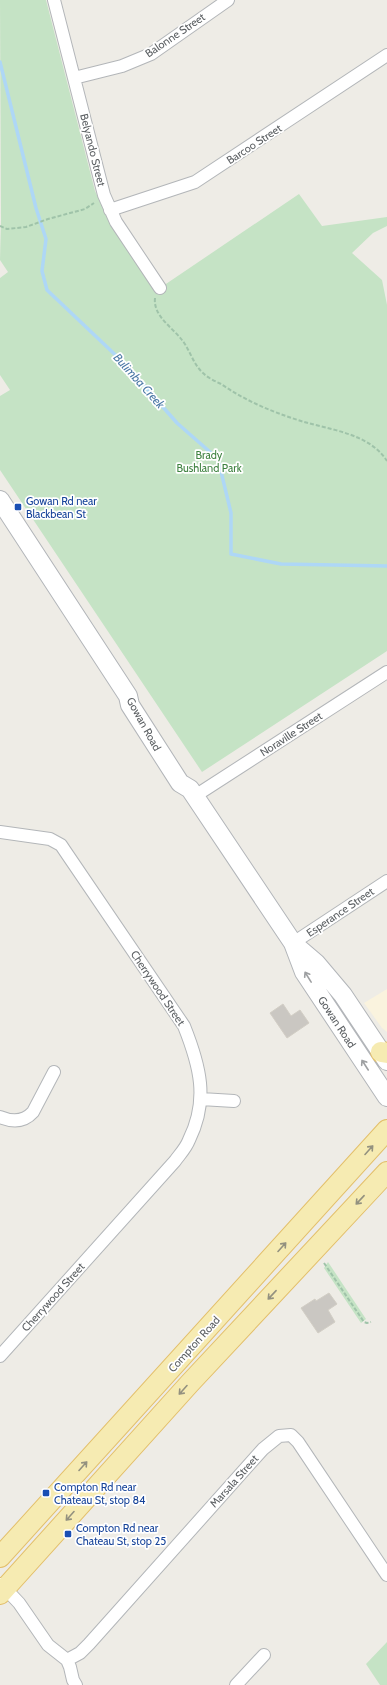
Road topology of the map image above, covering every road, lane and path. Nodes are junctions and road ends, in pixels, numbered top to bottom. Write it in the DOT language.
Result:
graph roads {
  1 [pos="54,0"];
  2 [pos="228,0"];
  3 [pos="387,55"];
  4 [pos="74,78"];
  5 [pos="98,199"];
  6 [pos="110,210"];
  7 [pos="0,226"];
  8 [pos="160,288"];
  9 [pos="387,461"];
  10 [pos="0,500"];
  11 [pos="387,672"];
  12 [pos="192,793"];
  13 [pos="0,832"];
  14 [pos="387,881"];
  15 [pos="293,943"];
  16 [pos="385,1055"];
  17 [pos="54,1072"];
  18 [pos="387,1097"];
  19 [pos="201,1099"];
  20 [pos="234,1101"];
  21 [pos="0,1117"];
  22 [pos="387,1130"];
  23 [pos="387,1172"];
  24 [pos="324,1263"];
  25 [pos="371,1322"];
  26 [pos="0,1356"];
  27 [pos="0,1557"];
  28 [pos="387,1575"];
  29 [pos="2,1588"];
  30 [pos="264,1655"];
  31 [pos="66,1660"];
  32 [pos="76,1685"];
  33 [pos="236,1685"];
  1 -- 4 [label="street, Belyando Street"];
  2 -- 4 [label="street, Balonne Street"];
  3 -- 6 [label="street, Barcoo Street"];
  4 -- 6 [label="street, Belyando Street"];
  5 -- 7 [label="path"];
  6 -- 8 [label="street, Belyando Street"];
  8 -- 9 [label="path"];
  10 -- 12 [label="main road, Gowan Road"];
  11 -- 12 [label="street, Noraville Street"];
  12 -- 15 [label="main road, Gowan Road"];
  13 -- 19 [label="street, Cherrywood Street"];
  14 -- 15 [label="street, Esperance Street"];
  15 -- 16 [label="main road, Gowan Road"];
  18 -- 15 [label="main road, Gowan Road, one-way"];
  17 -- 21 [label="street"];
  19 -- 20 [label="street"];
  19 -- 26 [label="street, Cherrywood Street"];
  27 -- 22 [label="main road, Compton Road, one-way"];
  23 -- 29 [label="main road, Compton Road, one-way"];
  24 -- 25 [label="path"];
  28 -- 31 [label="street, Marsala Street"];
  29 -- 31 [label="street"];
  30 -- 33 [label="street"];
  31 -- 32 [label="street"];
}
